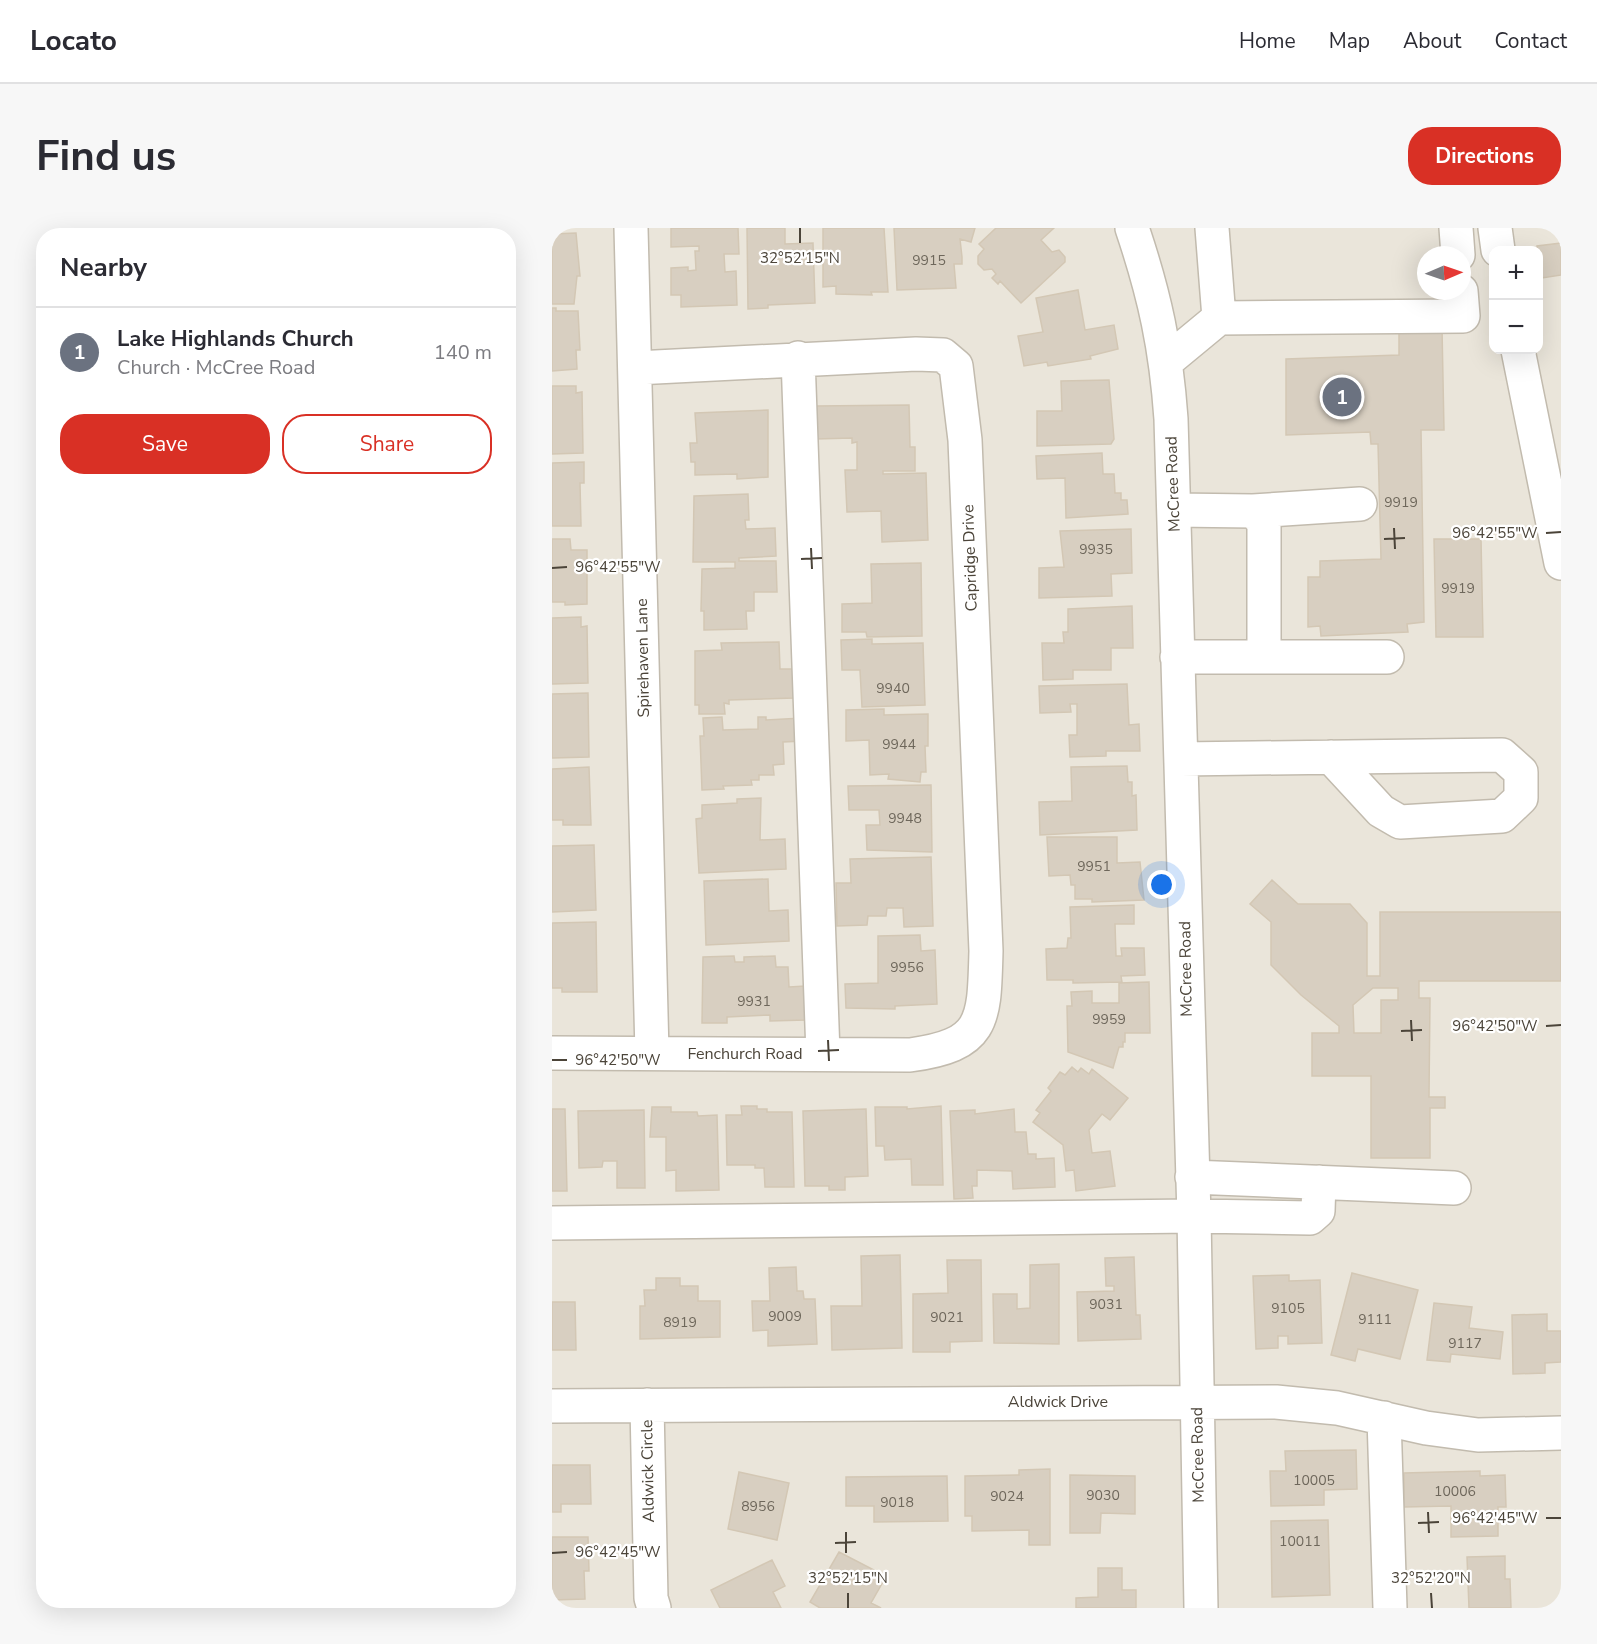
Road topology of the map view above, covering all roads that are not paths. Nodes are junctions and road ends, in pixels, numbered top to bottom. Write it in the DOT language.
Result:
graph roads {
  1 [pos="631,228"];
  2 [pos="1132,228"];
  3 [pos="1212,228"];
  4 [pos="1456,228"];
  5 [pos="1495,228"];
  6 [pos="1457,246"];
  7 [pos="1497,246"];
  8 [pos="1462,300"];
  9 [pos="1219,318"];
  10 [pos="1519,354"];
  11 [pos="798,358"];
  12 [pos="1167,361"];
  13 [pos="636,368"];
  14 [pos="1360,504"];
  15 [pos="1174,510"];
  16 [pos="1253,510"];
  17 [pos="1561,563"];
  18 [pos="1178,657"];
  19 [pos="1264,657"];
  20 [pos="1387,657"];
  21 [pos="1330,757"];
  22 [pos="1181,759"];
  23 [pos="938,1051"];
  24 [pos="552,1053"];
  25 [pos="652,1053"];
  26 [pos="823,1054"];
  27 [pos="1192,1177"];
  28 [pos="1319,1182"];
  29 [pos="1454,1188"];
  30 [pos="1194,1216"];
  31 [pos="552,1223"];
  32 [pos="1196,1401"];
  33 [pos="647,1405"];
  34 [pos="552,1406"];
  35 [pos="1384,1418"];
  36 [pos="1561,1433"];
  37 [pos="654,1608"];
  38 [pos="1201,1608"];
  39 [pos="1390,1608"];
  1 -- 13 [label="street, Spirehaven Lane"];
  2 -- 12 [label="street, McCree Road"];
  3 -- 9 [label="street"];
  4 -- 6 [label="street"];
  5 -- 7 [label="street"];
  8 -- 9 [label="street"];
  9 -- 12 [label="street"];
  10 -- 17 [label="street"];
  11 -- 13 [label="street, Capridge Drive"];
  11 -- 23 [label="street, Capridge Drive"];
  11 -- 26 [label="street"];
  12 -- 15 [label="street, McCree Road"];
  13 -- 25 [label="street, Spirehaven Lane"];
  14 -- 16 [label="street"];
  15 -- 16 [label="street"];
  15 -- 18 [label="street, McCree Road"];
  16 -- 19 [label="street"];
  18 -- 19 [label="street"];
  18 -- 22 [label="street, McCree Road"];
  19 -- 20 [label="street"];
  21 -- 21 [label="street"];
  21 -- 22 [label="street"];
  22 -- 27 [label="street, McCree Road"];
  23 -- 26 [label="street, Fenchurch Road"];
  24 -- 25 [label="street, Fenchurch Road"];
  25 -- 26 [label="street, Fenchurch Road"];
  27 -- 28 [label="street"];
  27 -- 30 [label="street, McCree Road"];
  28 -- 29 [label="street"];
  28 -- 30 [label="street"];
  30 -- 31 [label="street"];
  30 -- 32 [label="street, McCree Road"];
  32 -- 33 [label="street, Aldwick Drive"];
  32 -- 35 [label="street, Aldwick Drive"];
  32 -- 38 [label="street, McCree Road"];
  33 -- 34 [label="street, Aldwick Drive"];
  33 -- 37 [label="street, Aldwick Circle"];
  35 -- 36 [label="street, Aldwick Drive"];
  35 -- 39 [label="street"];
}
